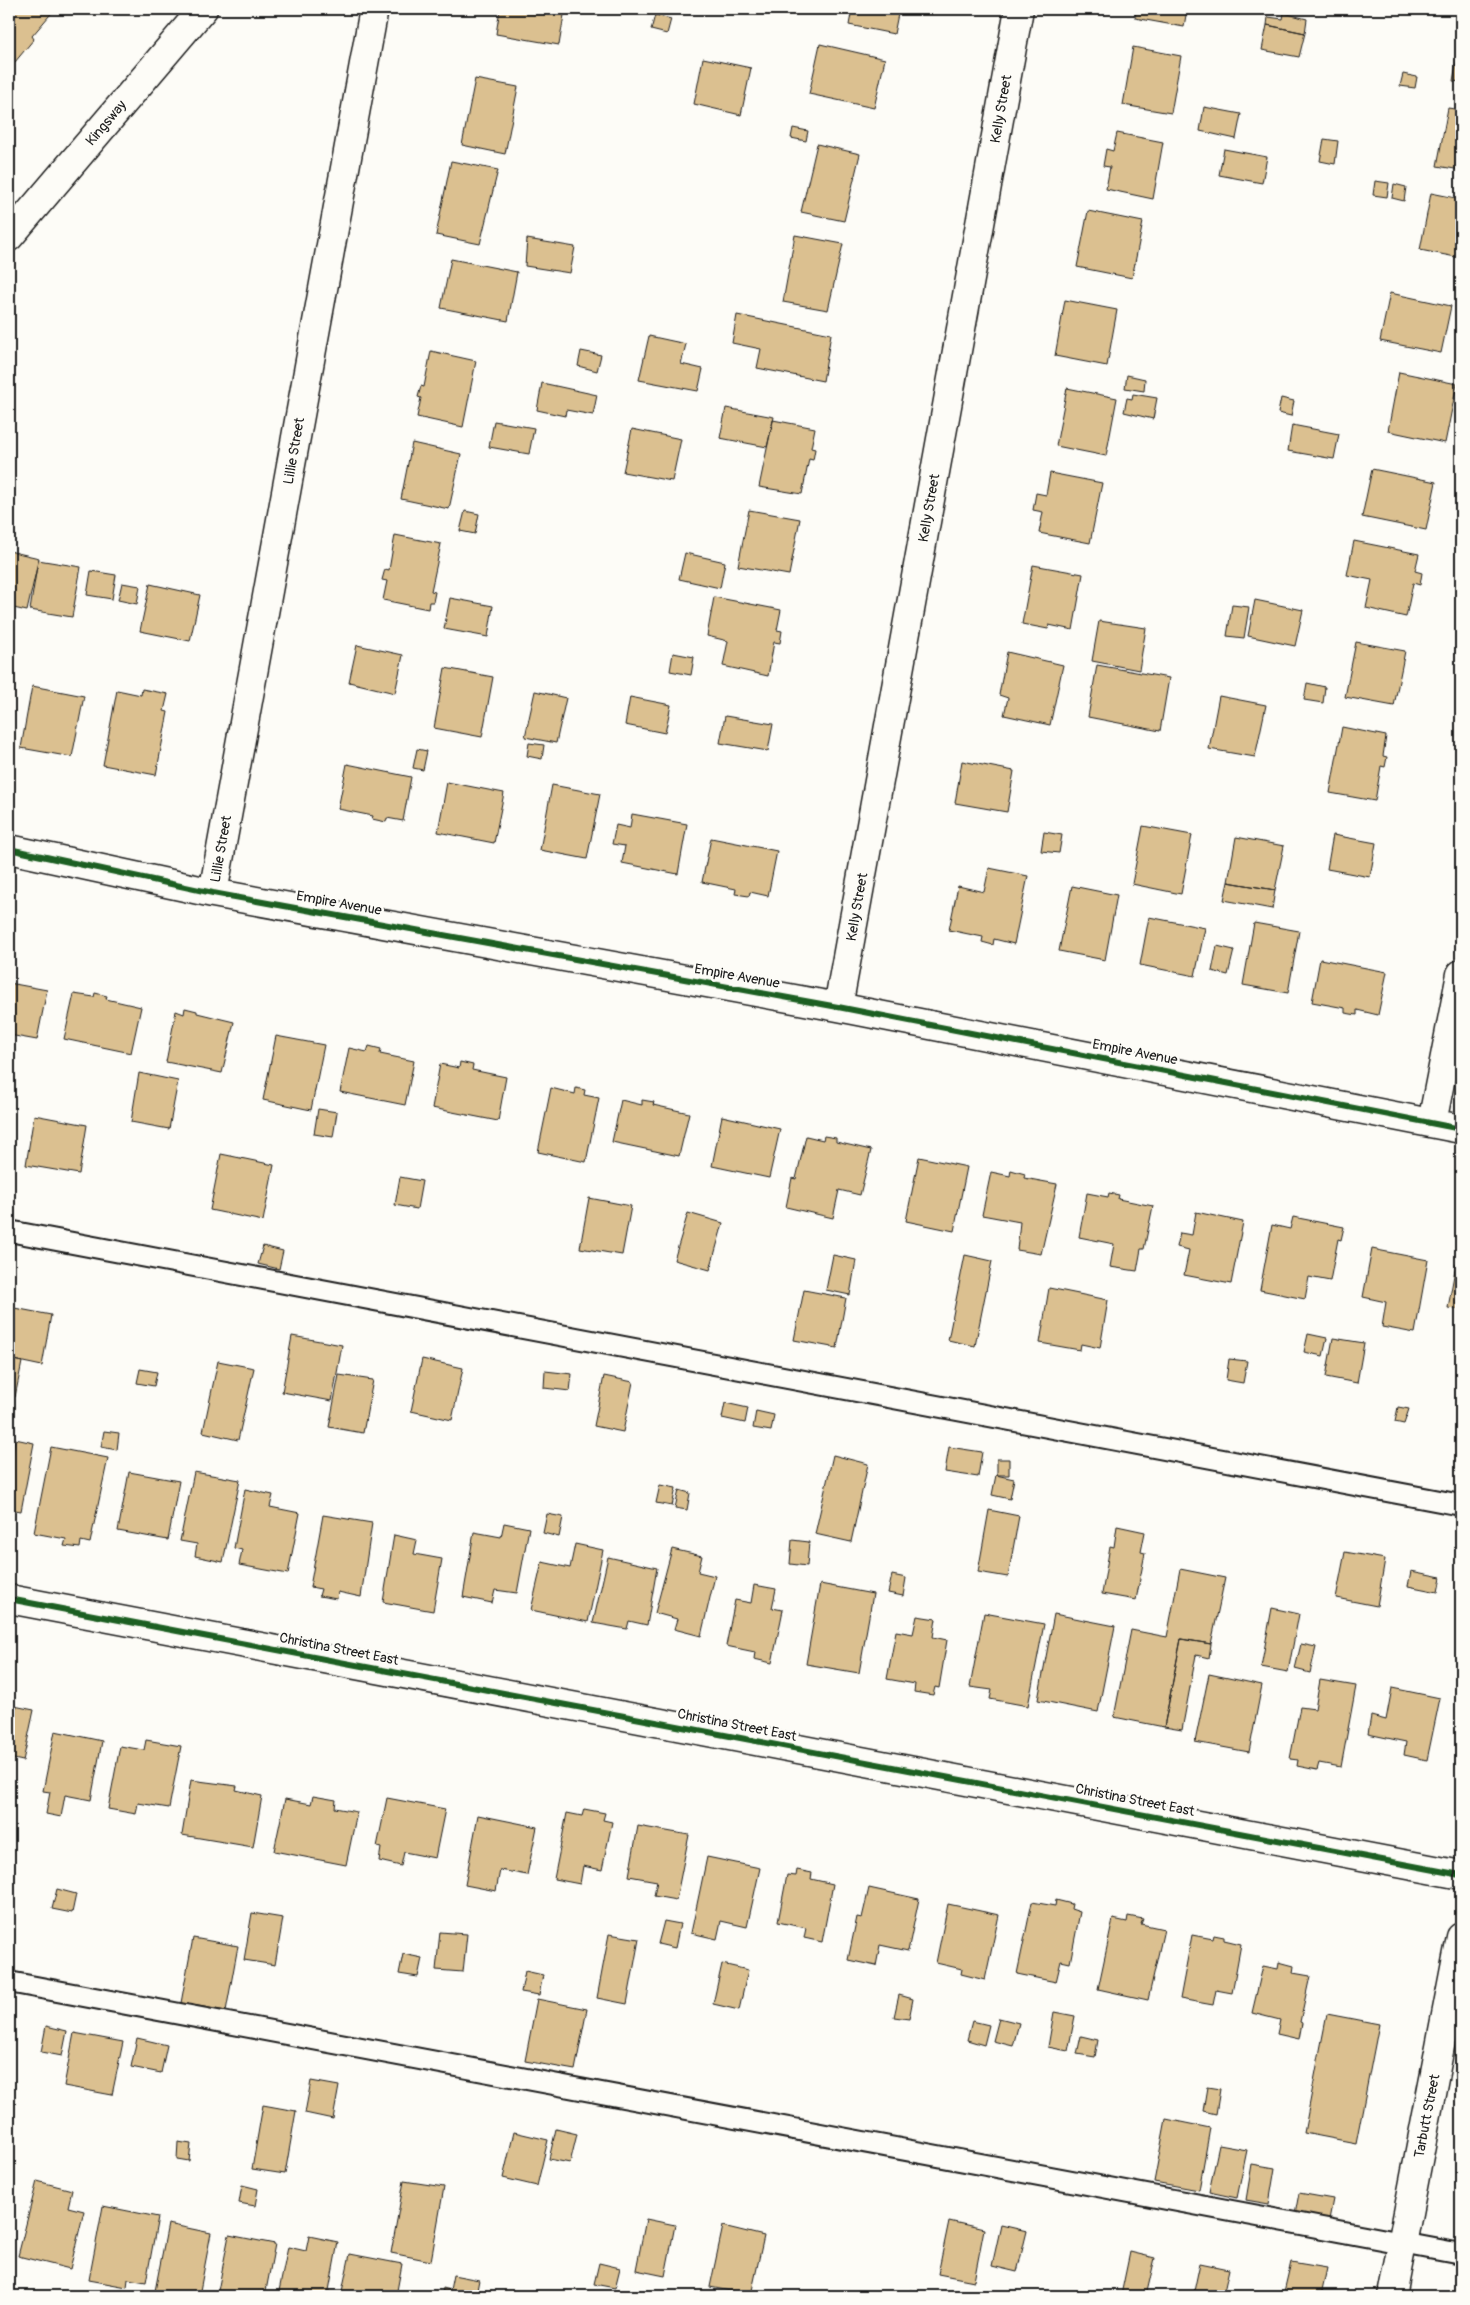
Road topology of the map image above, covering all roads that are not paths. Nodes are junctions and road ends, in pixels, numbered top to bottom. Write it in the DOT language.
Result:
graph roads {
  1 [pos="203,9"];
  2 [pos="374,9"];
  3 [pos="1019,9"];
  4 [pos="9,237"];
  5 [pos="9,849"];
  6 [pos="213,893"];
  7 [pos="1461,974"];
  8 [pos="838,1007"];
  9 [pos="1432,1123"];
  10 [pos="1461,1129"];
  11 [pos="9,1232"];
  12 [pos="1461,1504"];
  13 [pos="9,1600"];
  14 [pos="1461,1875"];
  15 [pos="1461,1937"];
  16 [pos="9,1982"];
  17 [pos="1403,2242"];
  18 [pos="1461,2254"];
  19 [pos="1392,2296"];
  1 -- 4 [label="street, Kingsway"];
  2 -- 6 [label="street, Lillie Street"];
  3 -- 8 [label="street, Kelly Street"];
  5 -- 6 [label="street, Empire Avenue"];
  6 -- 8 [label="street, Empire Avenue"];
  7 -- 9 [label="street"];
  8 -- 9 [label="street, Empire Avenue"];
  9 -- 10 [label="street, Empire Avenue"];
  11 -- 12 [label="lane"];
  13 -- 14 [label="street, Christina Street East"];
  15 -- 17 [label="street, Tarbutt Street"];
  16 -- 17 [label="lane"];
  17 -- 18 [label="lane"];
  17 -- 19 [label="street, Tarbutt Street"];
}
